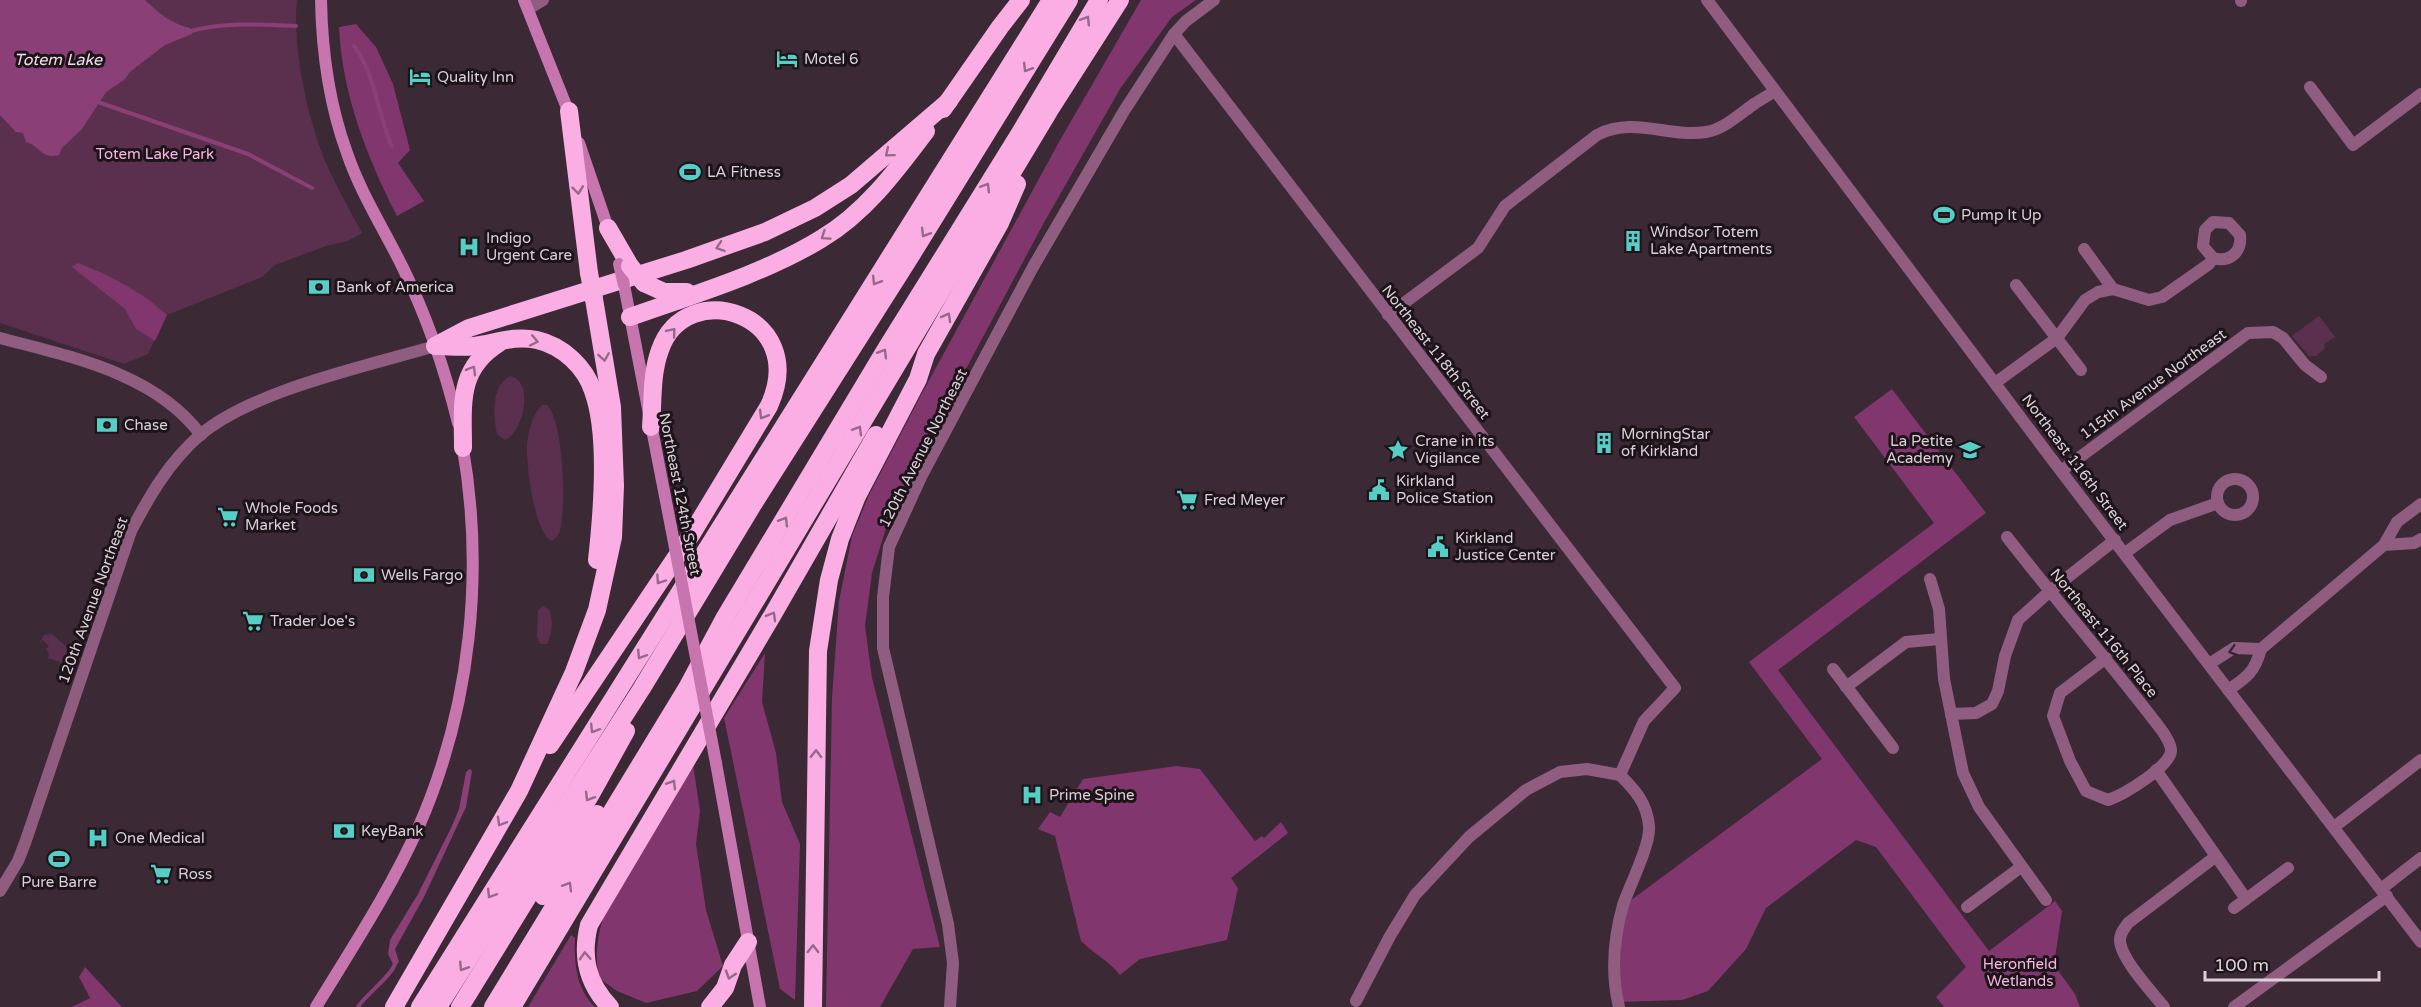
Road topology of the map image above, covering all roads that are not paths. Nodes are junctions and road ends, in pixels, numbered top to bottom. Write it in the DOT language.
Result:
graph roads {
  1 [pos="321,0"];
  2 [pos="543,0"];
  3 [pos="1021,0"];
  4 [pos="1051,0"];
  5 [pos="1069,0"];
  6 [pos="1099,0"];
  7 [pos="1120,0"];
  8 [pos="1214,0"];
  9 [pos="1707,0"];
  10 [pos="526,4"];
  11 [pos="1174,34"];
  12 [pos="2310,87"];
  13 [pos="1775,91"];
  14 [pos="2421,94"];
  15 [pos="949,101"];
  16 [pos="568,111"];
  17 [pos="1049,111"];
  18 [pos="609,228"];
  19 [pos="2084,249"];
  20 [pos="2213,258"];
  21 [pos="624,265"];
  22 [pos="2016,285"];
  23 [pos="2113,289"];
  24 [pos="704,290"];
  25 [pos="1388,315"];
  26 [pos="630,317"];
  27 [pos="0,338"];
  28 [pos="2057,338"];
  29 [pos="510,339"];
  30 [pos="435,346"];
  31 [pos="926,354"];
  32 [pos="2081,370"];
  33 [pos="2321,377"];
  34 [pos="1995,383"];
  35 [pos="651,428"];
  36 [pos="201,435"];
  37 [pos="463,448"];
  38 [pos="2061,471"];
  39 [pos="2218,503"];
  40 [pos="2421,504"];
  41 [pos="2007,537"];
  42 [pos="2115,540"];
  43 [pos="2421,540"];
  44 [pos="2384,545"];
  45 [pos="2125,553"];
  46 [pos="1930,579"];
  47 [pos="2050,591"];
  48 [pos="1940,639"];
  49 [pos="2261,649"];
  50 [pos="2106,658"];
  51 [pos="2209,664"];
  52 [pos="1833,669"];
  53 [pos="574,672"];
  54 [pos="642,687"];
  55 [pos="1846,687"];
  56 [pos="2228,690"];
  57 [pos="1951,714"];
  58 [pos="651,748"];
  59 [pos="1893,748"];
  60 [pos="2421,760"];
  61 [pos="2156,770"];
  62 [pos="1620,775"];
  63 [pos="519,791"];
  64 [pos="2334,827"];
  65 [pos="2215,857"];
  66 [pos="2421,858"];
  67 [pos="2021,867"];
  68 [pos="2288,868"];
  69 [pos="0,891"];
  70 [pos="2384,893"];
  71 [pos="2246,899"];
  72 [pos="2046,900"];
  73 [pos="1967,907"];
  74 [pos="2234,908"];
  75 [pos="2420,937"];
  76 [pos="748,942"];
  77 [pos="1355,1004"];
  78 [pos="316,1007"];
  79 [pos="394,1007"];
  80 [pos="420,1007"];
  81 [pos="438,1007"];
  82 [pos="460,1007"];
  83 [pos="473,1007"];
  84 [pos="493,1007"];
  85 [pos="512,1007"];
  86 [pos="610,1007"];
  87 [pos="710,1007"];
  88 [pos="760,1007"];
  89 [pos="813,1007"];
  90 [pos="950,1007"];
  91 [pos="1619,1007"];
  92 [pos="2164,1007"];
  93 [pos="2234,1007"];
  1 -- 30 [label="main road"];
  2 -- 10 [label="street"];
  3 -- 15 [label="highway"];
  4 -- 80 [label="highway, one-way"];
  5 -- 54 [label="highway, one-way"];
  58 -- 6 [label="highway, one-way"];
  7 -- 17 [label="highway"];
  8 -- 11 [label="street, 120th Avenue Northeast"];
  9 -- 13 [label="street, Northeast 116th Street"];
  10 -- 16 [label="main road"];
  11 -- 25 [label="street, Northeast 118th Street"];
  11 -- 90 [label="street, 120th Avenue Northeast"];
  12 -- 14 [label="street"];
  13 -- 25 [label="street"];
  13 -- 34 [label="street, Northeast 116th Street"];
  15 -- 24 [label="highway, one-way"];
  15 -- 30 [label="highway, one-way"];
  16 -- 18 [label="main road"];
  16 -- 53 [label="highway, one-way, bridge"];
  31 -- 17 [label="highway, one-way"];
  85 -- 17 [label="highway, one-way"];
  18 -- 21 [label="highway"];
  19 -- 23 [label="street"];
  20 -- 23 [label="street"];
  21 -- 24 [label="highway, bridge"];
  21 -- 26 [label="main road, Northeast 124th Street, bridge"];
  22 -- 28 [label="street"];
  23 -- 28 [label="street"];
  24 -- 26 [label="highway"];
  25 -- 62 [label="street, Northeast 118th Street"];
  26 -- 35 [label="main road, Northeast 124th Street"];
  27 -- 36 [label="street"];
  28 -- 32 [label="street"];
  28 -- 34 [label="street"];
  29 -- 30 [label="highway"];
  37 -- 29 [label="highway, one-way"];
  29 -- 53 [label="highway, one-way"];
  30 -- 36 [label="street, 120th Avenue Northeast"];
  30 -- 37 [label="main road"];
  86 -- 31 [label="highway, one-way"];
  89 -- 31 [label="highway, one-way"];
  33 -- 38 [label="street, 115th Avenue Northeast"];
  34 -- 38 [label="street, Northeast 116th Street"];
  35 -- 63 [label="highway, one-way"];
  35 -- 76 [label="main road, Northeast 124th Street, bridge"];
  36 -- 69 [label="street, 120th Avenue Northeast"];
  37 -- 78 [label="main road"];
  38 -- 42 [label="street, Northeast 116th Street"];
  39 -- 45 [label="street"];
  40 -- 44 [label="street"];
  41 -- 47 [label="street, Northeast 116th Place"];
  42 -- 45 [label="street, Northeast 116th Street"];
  42 -- 47 [label="street"];
  43 -- 44 [label="street"];
  44 -- 49 [label="street"];
  45 -- 51 [label="street, Northeast 116th Street"];
  46 -- 48 [label="street"];
  47 -- 50 [label="street, Northeast 116th Place"];
  47 -- 57 [label="street"];
  48 -- 55 [label="street"];
  48 -- 57 [label="street"];
  49 -- 51 [label="street, one-way"];
  49 -- 56 [label="street"];
  50 -- 61 [label="street, Northeast 116th Place"];
  50 -- 61 [label="street"];
  51 -- 56 [label="street, Northeast 116th Street"];
  52 -- 55 [label="street"];
  53 -- 63 [label="highway"];
  54 -- 81 [label="highway, one-way"];
  54 -- 82 [label="highway, one-way"];
  55 -- 59 [label="street"];
  56 -- 64 [label="street, Northeast 116th Street"];
  57 -- 67 [label="street"];
  58 -- 83 [label="highway"];
  84 -- 58 [label="highway, one-way"];
  60 -- 64 [label="street"];
  61 -- 65 [label="street"];
  62 -- 77 [label="street"];
  62 -- 91 [label="street"];
  63 -- 79 [label="highway, one-way"];
  64 -- 70 [label="street, Northeast 116th Street"];
  65 -- 71 [label="street"];
  65 -- 92 [label="street"];
  66 -- 70 [label="street"];
  67 -- 72 [label="street"];
  67 -- 73 [label="street"];
  68 -- 71 [label="street"];
  70 -- 75 [label="street, Northeast 116th Street"];
  70 -- 93 [label="street"];
  71 -- 74 [label="street"];
  76 -- 87 [label="highway, one-way"];
  76 -- 88 [label="main road, Northeast 124th Street"];
}
